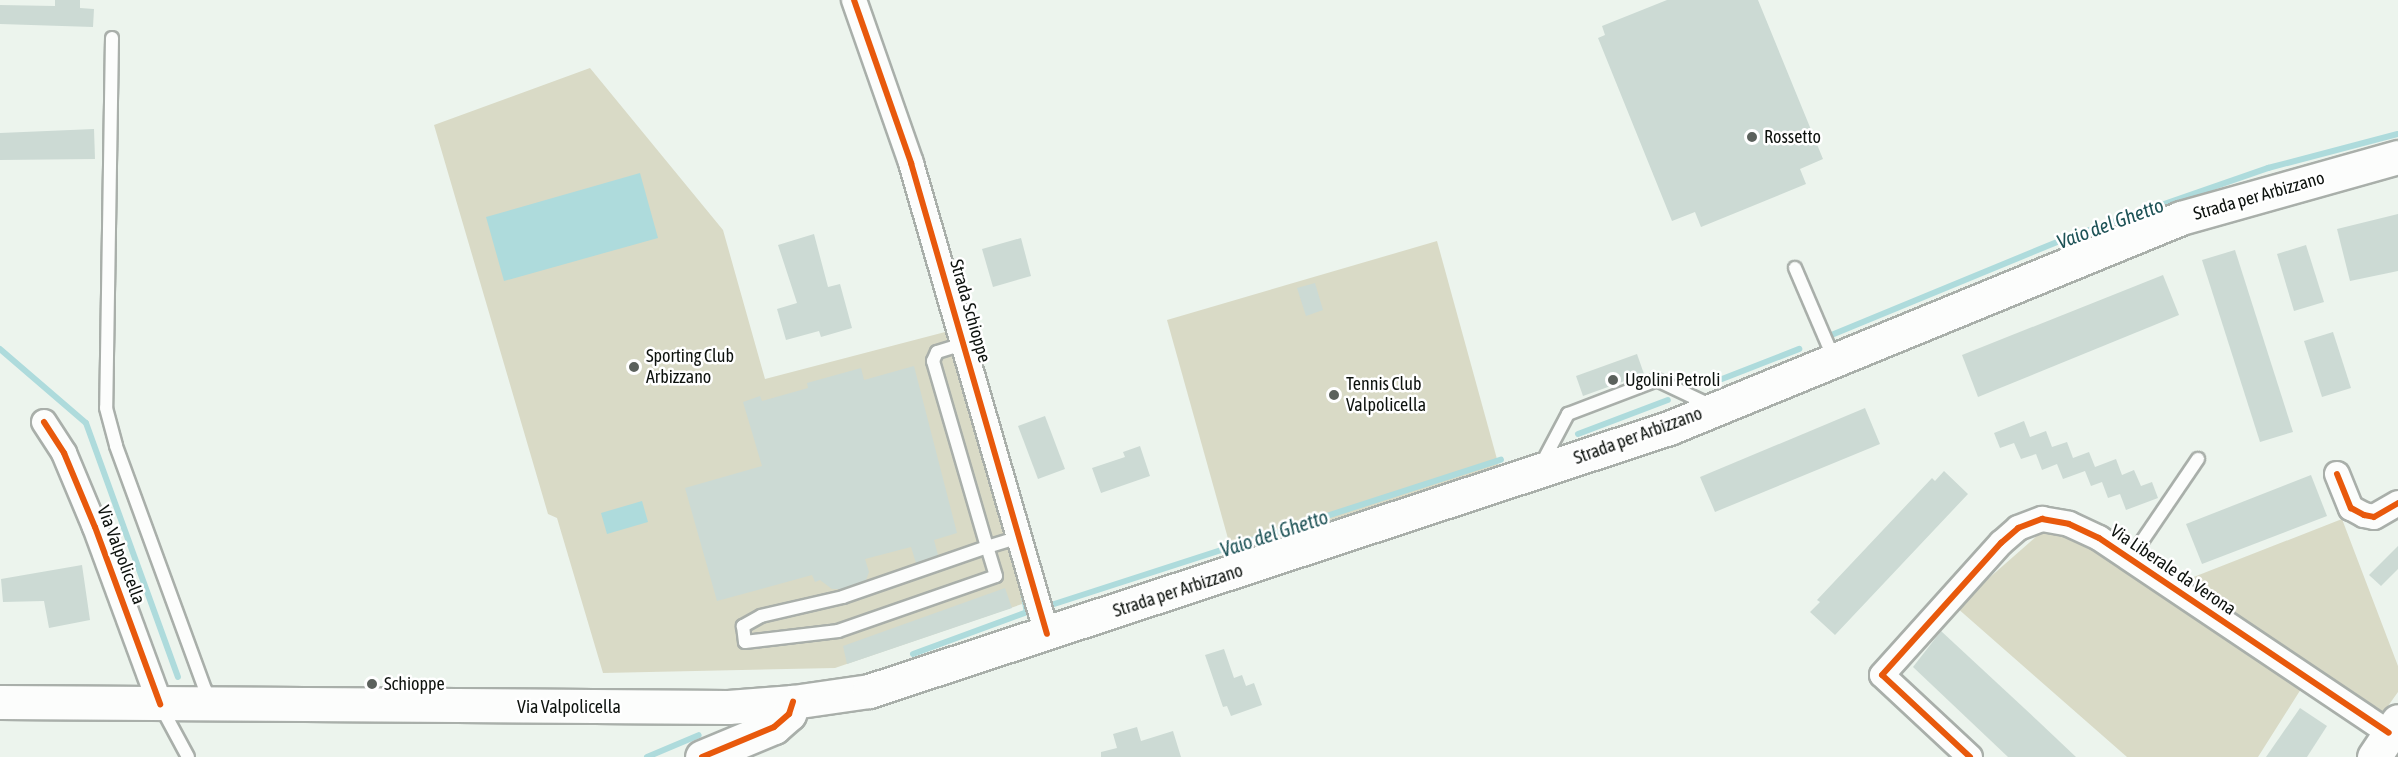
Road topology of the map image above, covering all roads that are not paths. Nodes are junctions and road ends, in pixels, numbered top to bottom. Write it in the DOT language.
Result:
graph roads {
  1 [pos="854,0"];
  2 [pos="112,38"];
  3 [pos="2398,157"];
  4 [pos="1795,267"];
  5 [pos="963,344"];
  6 [pos="1834,360"];
  7 [pos="1716,408"];
  8 [pos="44,422"];
  9 [pos="2198,459"];
  10 [pos="1537,472"];
  11 [pos="2337,474"];
  12 [pos="2398,503"];
  13 [pos="1005,541"];
  14 [pos="2130,559"];
  15 [pos="1047,634"];
  16 [pos="869,691"];
  17 [pos="0,702"];
  18 [pos="793,702"];
  19 [pos="160,704"];
  20 [pos="207,704"];
  21 [pos="2387,737"];
  22 [pos="188,757"];
  23 [pos="702,757"];
  24 [pos="1970,757"];
  1 -- 5 [label="street, Strada Schioppe"];
  2 -- 20 [label="lane"];
  3 -- 6 [label="main road, Strada per Arbizzano"];
  4 -- 6 [label="lane"];
  5 -- 13 [label="street, Strada Schioppe"];
  5 -- 13 [label="lane"];
  6 -- 7 [label="main road, Strada per Arbizzano"];
  7 -- 10 [label="main road, Strada per Arbizzano"];
  7 -- 10 [label="lane"];
  8 -- 19 [label="street, Via Valpolicella"];
  9 -- 14 [label="lane"];
  10 -- 15 [label="main road, Strada per Arbizzano"];
  11 -- 12 [label="street"];
  13 -- 13 [label="lane"];
  13 -- 15 [label="street, Strada Schioppe"];
  14 -- 21 [label="street, Via Liberale da Verona"];
  14 -- 24 [label="street, Via Liberale da Verona"];
  15 -- 16 [label="main road, Strada per Arbizzano"];
  16 -- 18 [label="main road, Via Valpolicella"];
  17 -- 19 [label="main road, Via Valpolicella"];
  18 -- 20 [label="main road, Via Valpolicella"];
  18 -- 23 [label="main road"];
  19 -- 20 [label="main road, Via Valpolicella"];
  19 -- 22 [label="lane"];
}
